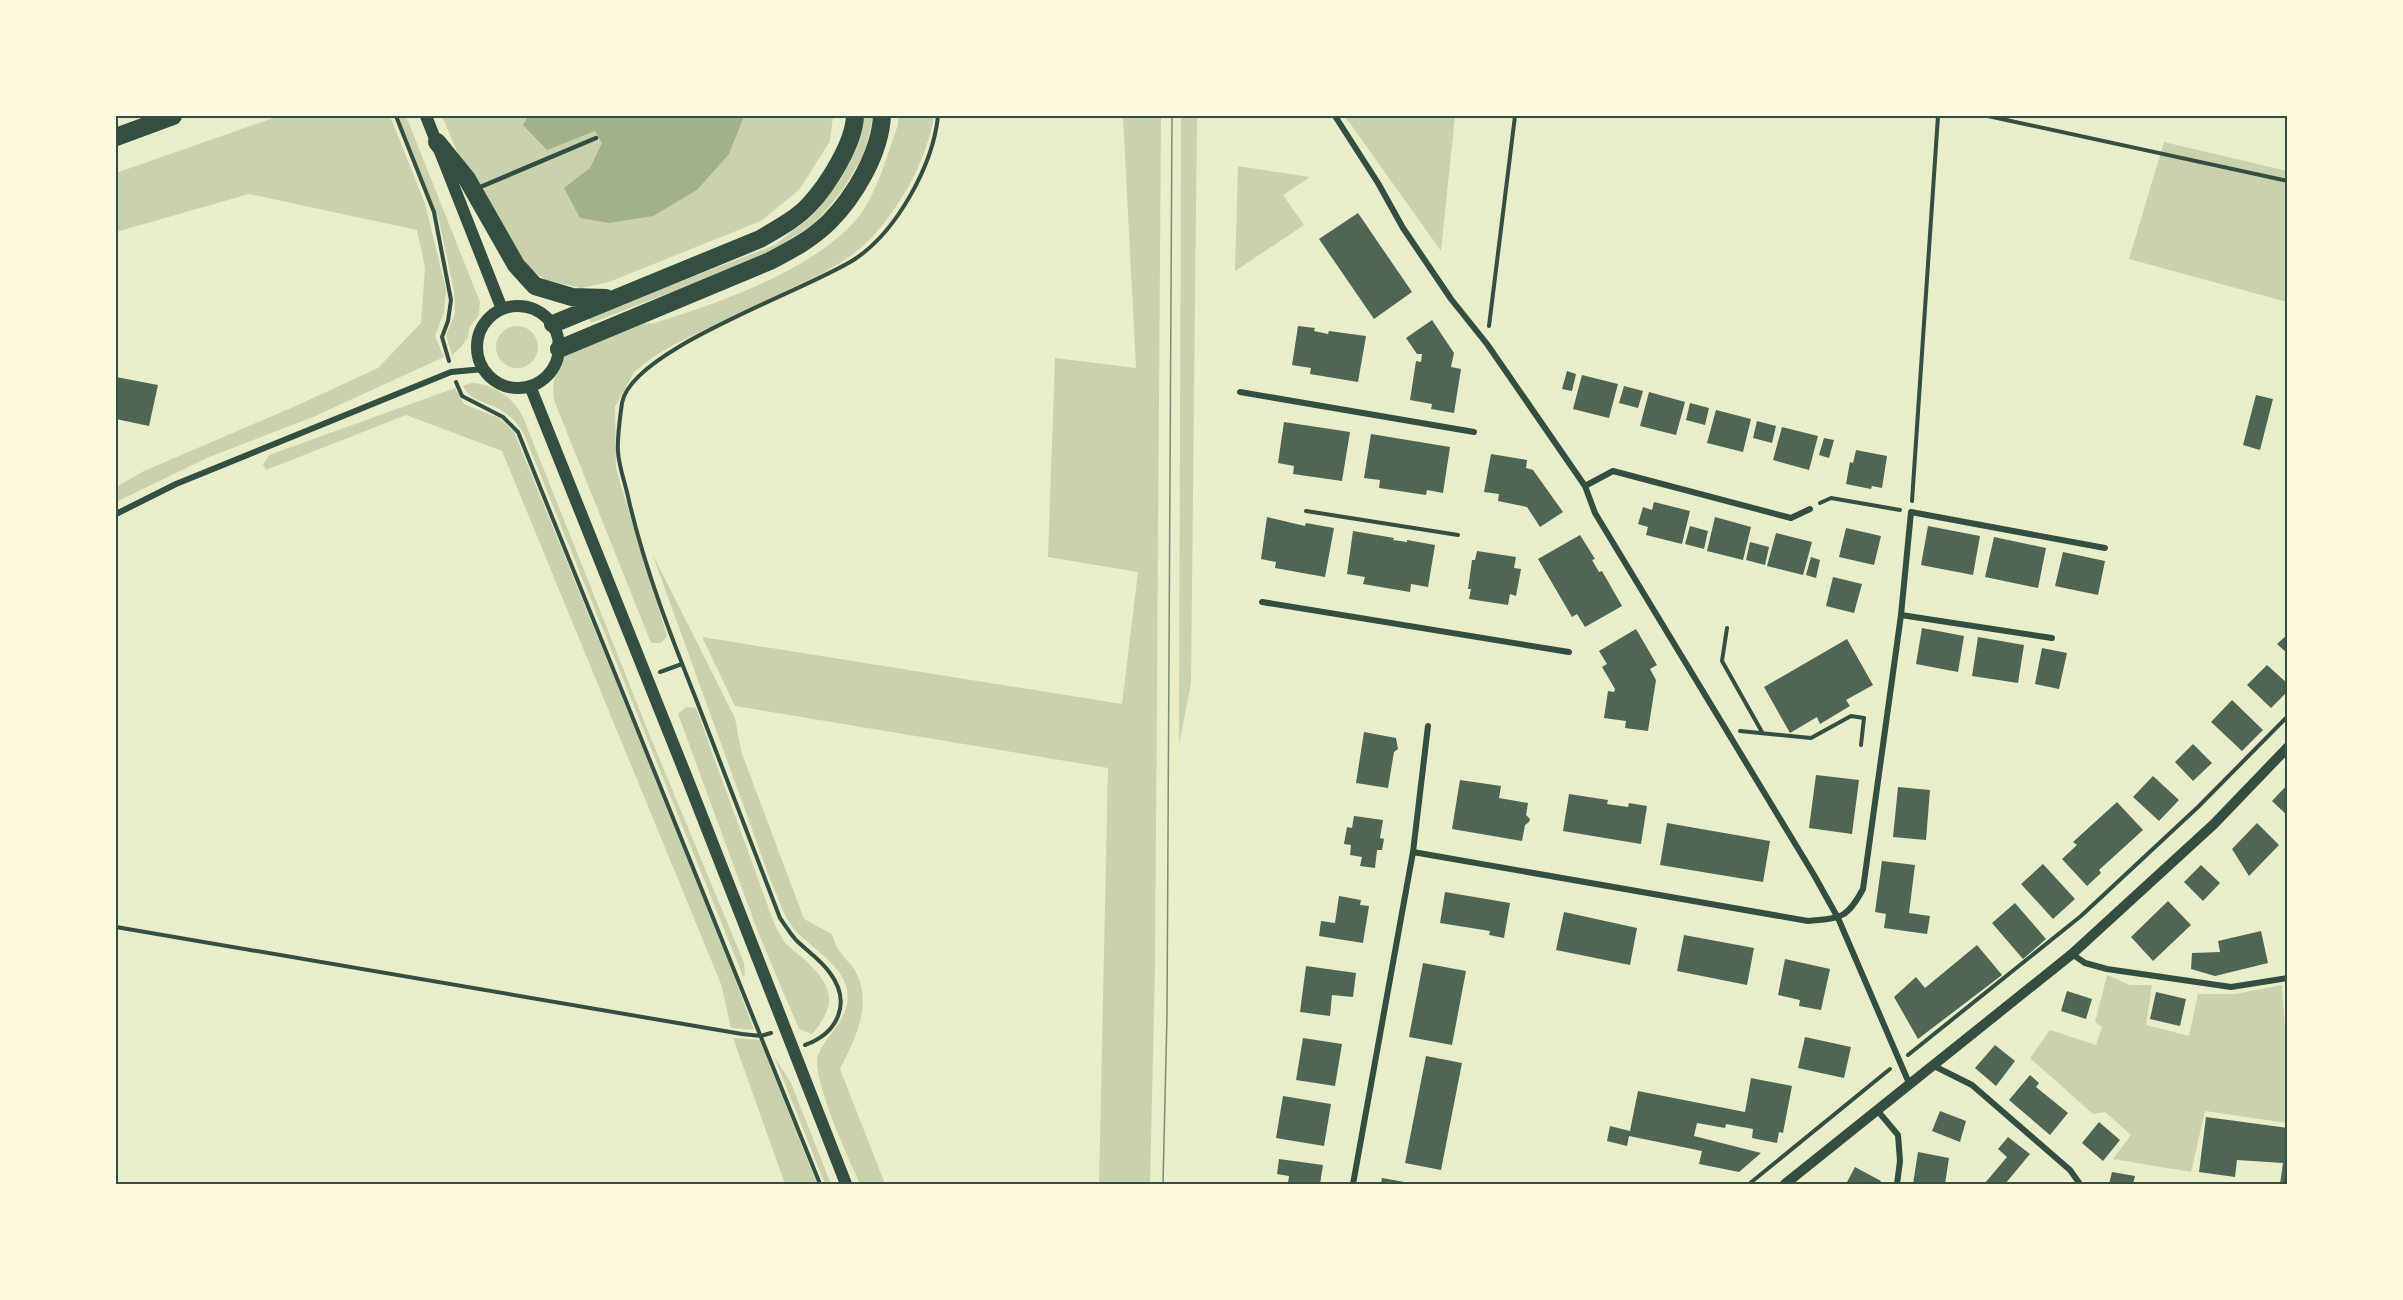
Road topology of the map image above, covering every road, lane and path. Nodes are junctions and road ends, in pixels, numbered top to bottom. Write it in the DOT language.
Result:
graph roads {
  1 [pos="173,116"];
  2 [pos="396,116"];
  3 [pos="426,116"];
  4 [pos="855,116"];
  5 [pos="882,116"];
  6 [pos="938,116"];
  7 [pos="1335,116"];
  8 [pos="1515,116"];
  9 [pos="1938,116"];
  10 [pos="1988,116"];
  11 [pos="116,137"];
  12 [pos="596,138"];
  13 [pos="437,142"];
  14 [pos="2288,181"];
  15 [pos="473,190"];
  16 [pos="613,298"];
  17 [pos="502,309"];
  18 [pos="553,324"];
  19 [pos="1487,344"];
  20 [pos="560,349"];
  21 [pos="484,369"];
  22 [pos="451,372"];
  23 [pos="530,386"];
  24 [pos="1240,392"];
  25 [pos="1474,432"];
  26 [pos="1585,486"];
  27 [pos="1810,509"];
  28 [pos="1306,511"];
  29 [pos="1911,512"];
  30 [pos="116,514"];
  31 [pos="1458,535"];
  32 [pos="2105,548"];
  33 [pos="1262,602"];
  34 [pos="1901,615"];
  35 [pos="1728,628"];
  36 [pos="2052,638"];
  37 [pos="1569,652"];
  38 [pos="682,664"];
  39 [pos="647,677"];
  40 [pos="2288,716"];
  41 [pos="1428,726"];
  42 [pos="1724,729"];
  43 [pos="1762,733"];
  44 [pos="1861,745"];
  45 [pos="2288,747"];
  46 [pos="1413,852"];
  47 [pos="1838,918"];
  48 [pos="116,927"];
  49 [pos="2072,954"];
  50 [pos="2288,978"];
  51 [pos="785,1030"];
  52 [pos="761,1035"];
  53 [pos="794,1050"];
  54 [pos="1899,1061"];
  55 [pos="1934,1066"];
  56 [pos="1909,1083"];
  57 [pos="1877,1110"];
  58 [pos="820,1185"];
  59 [pos="846,1185"];
  60 [pos="1353,1185"];
  61 [pos="1749,1185"];
  62 [pos="1785,1185"];
  63 [pos="1897,1185"];
  64 [pos="2080,1185"];
  1 -- 11 [label="highway"];
  2 -- 22 [label="path"];
  3 -- 13 [label="main road"];
  4 -- 16 [label="highway"];
  5 -- 20 [label="highway"];
  6 -- 38 [label="path"];
  7 -- 19 [label="street"];
  8 -- 19 [label="path"];
  9 -- 29 [label="path"];
  10 -- 14 [label="path"];
  12 -- 15 [label="lane"];
  13 -- 15 [label="highway"];
  13 -- 17 [label="main road"];
  15 -- 16 [label="highway"];
  16 -- 18 [label="highway"];
  17 -- 18 [label="main road"];
  17 -- 21 [label="main road"];
  18 -- 20 [label="main road"];
  19 -- 26 [label="street"];
  20 -- 23 [label="main road"];
  21 -- 22 [label="street"];
  21 -- 23 [label="main road"];
  22 -- 30 [label="street"];
  22 -- 52 [label="path"];
  23 -- 39 [label="main road"];
  24 -- 25 [label="street"];
  26 -- 27 [label="street"];
  26 -- 42 [label="street"];
  27 -- 29 [label="path"];
  28 -- 31 [label="path"];
  29 -- 32 [label="street"];
  29 -- 34 [label="street"];
  33 -- 37 [label="street"];
  34 -- 36 [label="street"];
  34 -- 47 [label="street"];
  35 -- 43 [label="path"];
  38 -- 39 [label="path"];
  38 -- 53 [label="path"];
  39 -- 51 [label="main road"];
  40 -- 54 [label="path"];
  41 -- 46 [label="street"];
  42 -- 43 [label="path"];
  42 -- 47 [label="street"];
  43 -- 44 [label="path"];
  45 -- 49 [label="street"];
  46 -- 47 [label="street"];
  46 -- 60 [label="street"];
  47 -- 54 [label="street"];
  48 -- 52 [label="path"];
  49 -- 50 [label="street"];
  49 -- 55 [label="street"];
  51 -- 52 [label="path"];
  51 -- 53 [label="main road"];
  52 -- 58 [label="path"];
  53 -- 59 [label="main road"];
  54 -- 56 [label="street"];
  54 -- 61 [label="path"];
  55 -- 56 [label="street"];
  55 -- 64 [label="street"];
  56 -- 57 [label="street"];
  57 -- 62 [label="street"];
  57 -- 63 [label="street"];
}
